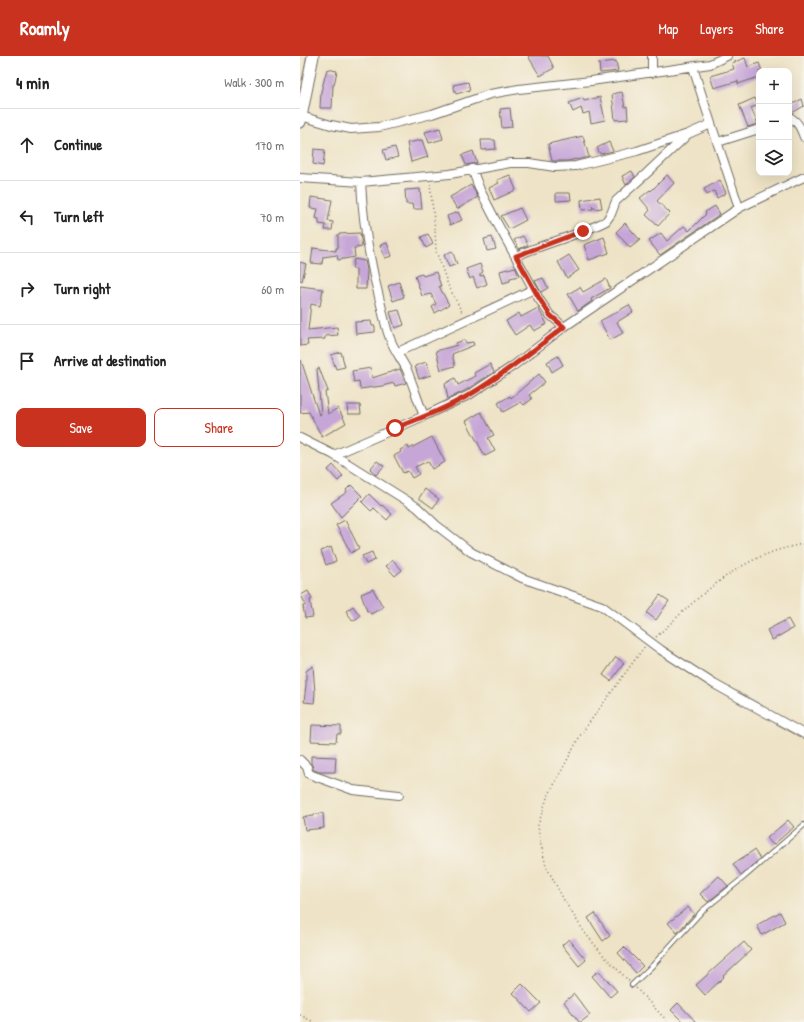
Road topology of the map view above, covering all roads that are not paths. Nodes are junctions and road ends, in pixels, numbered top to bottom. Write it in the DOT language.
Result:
graph roads {
  1 [pos="313,56"];
  2 [pos="652,56"];
  3 [pos="727,56"];
  4 [pos="693,67"];
  5 [pos="652,73"];
  6 [pos="301,119"];
  7 [pos="792,120"];
  8 [pos="710,124"];
  9 [pos="756,130"];
  10 [pos="688,134"];
  11 [pos="804,138"];
  12 [pos="718,142"];
  13 [pos="472,169"];
  14 [pos="804,177"];
  15 [pos="300,178"];
  16 [pos="361,182"];
  17 [pos="739,208"];
  18 [pos="516,256"];
  19 [pos="534,289"];
  20 [pos="564,327"];
  21 [pos="398,352"];
  22 [pos="424,416"];
  23 [pos="300,438"];
  24 [pos="334,455"];
  25 [pos="804,734"];
  26 [pos="300,760"];
  27 [pos="399,795"];
  28 [pos="804,825"];
  29 [pos="632,984"];
  1 -- 6 [label="street"];
  2 -- 5 [label="street"];
  3 -- 4 [label="street"];
  4 -- 5 [label="street"];
  4 -- 8 [label="street"];
  5 -- 6 [label="street"];
  7 -- 11 [label="street"];
  8 -- 10 [label="street"];
  8 -- 12 [label="street"];
  9 -- 12 [label="street"];
  10 -- 13 [label="street"];
  10 -- 18 [label="street"];
  12 -- 17 [label="street"];
  13 -- 16 [label="street"];
  13 -- 18 [label="street"];
  14 -- 17 [label="street"];
  15 -- 16 [label="street"];
  16 -- 21 [label="street"];
  17 -- 20 [label="street"];
  18 -- 19 [label="street"];
  19 -- 20 [label="street"];
  19 -- 21 [label="street"];
  20 -- 22 [label="street"];
  21 -- 22 [label="street"];
  22 -- 24 [label="street"];
  23 -- 24 [label="street"];
  24 -- 25 [label="street"];
  26 -- 27 [label="street"];
  28 -- 29 [label="lane"];
}
